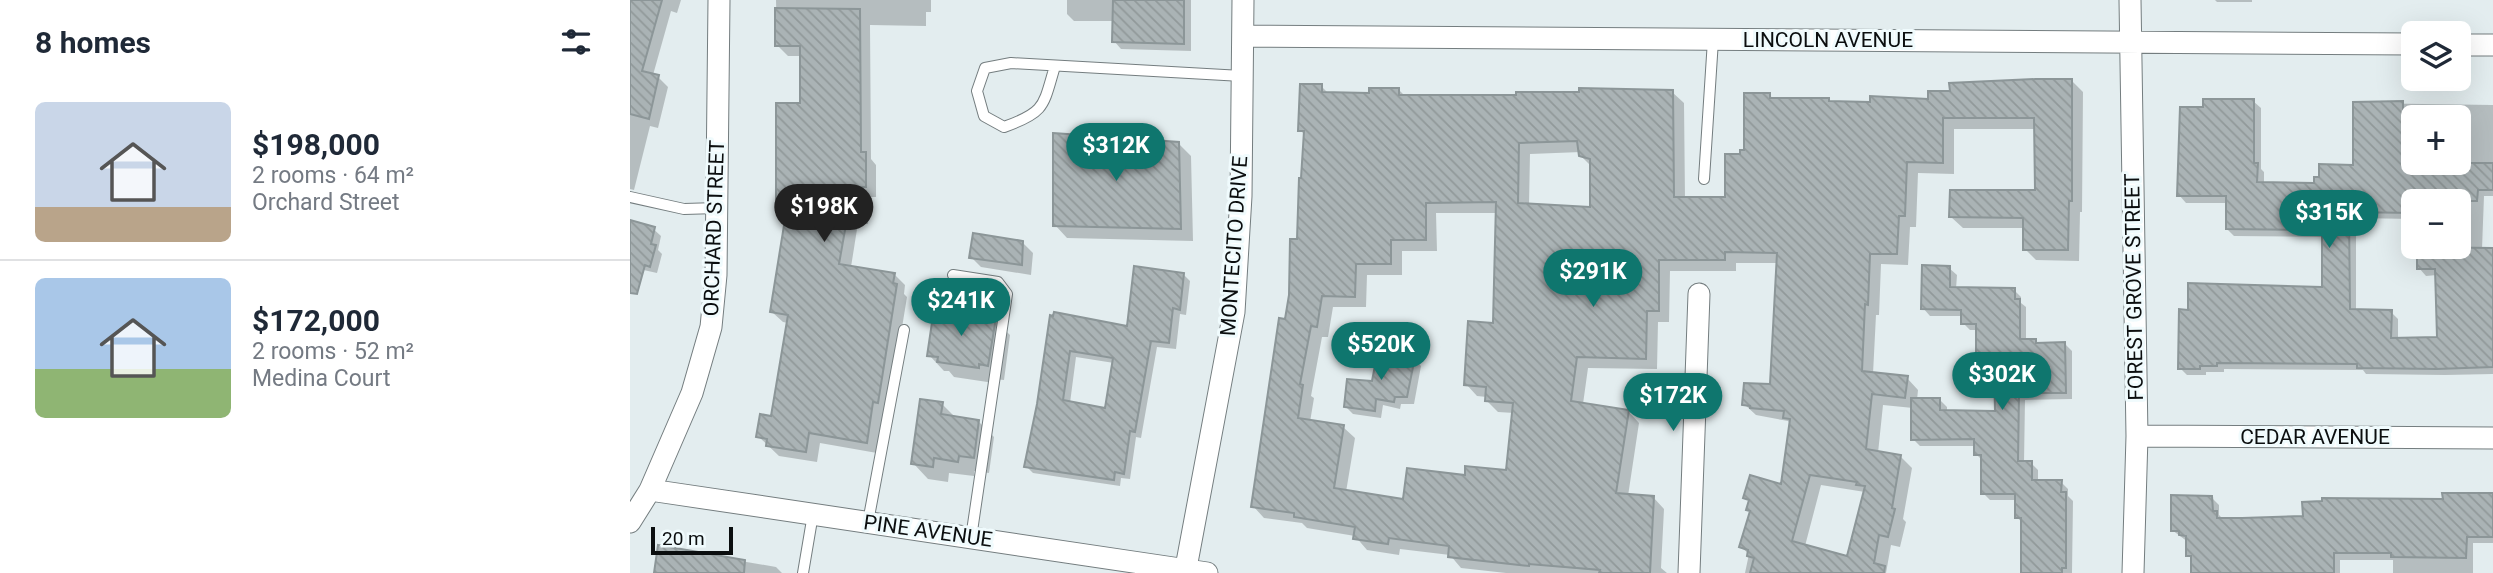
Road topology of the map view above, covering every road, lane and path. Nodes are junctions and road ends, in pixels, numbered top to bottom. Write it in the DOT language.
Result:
graph roads {
  1 [pos="719,0"];
  2 [pos="1243,0"];
  3 [pos="2130,0"];
  4 [pos="1243,36"];
  5 [pos="1713,40"];
  6 [pos="2130,42"];
  7 [pos="2401,44"];
  8 [pos="2471,45"];
  9 [pos="2493,45"];
  10 [pos="1055,66"];
  11 [pos="1242,76"];
  12 [pos="1704,179"];
  13 [pos="630,197"];
  14 [pos="717,208"];
  15 [pos="953,275"];
  16 [pos="1699,294"];
  17 [pos="904,330"];
  18 [pos="2137,436"];
  19 [pos="2493,438"];
  20 [pos="650,490"];
  21 [pos="813,514"];
  22 [pos="630,522"];
  23 [pos="868,522"];
  24 [pos="971,538"];
  25 [pos="1185,571"];
  26 [pos="803,573"];
  27 [pos="1207,573"];
  28 [pos="1689,573"];
  29 [pos="2133,573"];
  1 -- 14 [label="street, ORCHARD STREET"];
  2 -- 4 [label="street, MONTECITO DRIVE"];
  3 -- 6 [label="street, FOREST GROVE STREET"];
  4 -- 5 [label="street, LINCOLN AVENUE"];
  4 -- 11 [label="street, MONTECITO DRIVE"];
  5 -- 6 [label="street, LINCOLN AVENUE"];
  5 -- 12 [label="lane"];
  6 -- 7 [label="street, LINCOLN AVENUE"];
  6 -- 18 [label="street, FOREST GROVE STREET"];
  8 -- 9 [label="street"];
  10 -- 10 [label="lane"];
  10 -- 11 [label="lane"];
  11 -- 25 [label="street, MONTECITO DRIVE"];
  13 -- 14 [label="lane"];
  14 -- 20 [label="street, ORCHARD STREET"];
  15 -- 24 [label="lane"];
  16 -- 28 [label="street"];
  17 -- 23 [label="lane"];
  18 -- 19 [label="street, CEDAR AVENUE"];
  18 -- 29 [label="street, FOREST GROVE STREET"];
  20 -- 21 [label="street, PINE AVENUE"];
  20 -- 22 [label="street, ORCHARD STREET"];
  21 -- 23 [label="street, PINE AVENUE"];
  21 -- 26 [label="lane"];
  23 -- 24 [label="street, PINE AVENUE"];
  24 -- 25 [label="street, PINE AVENUE"];
  25 -- 27 [label="street, PINE AVENUE"];
}
